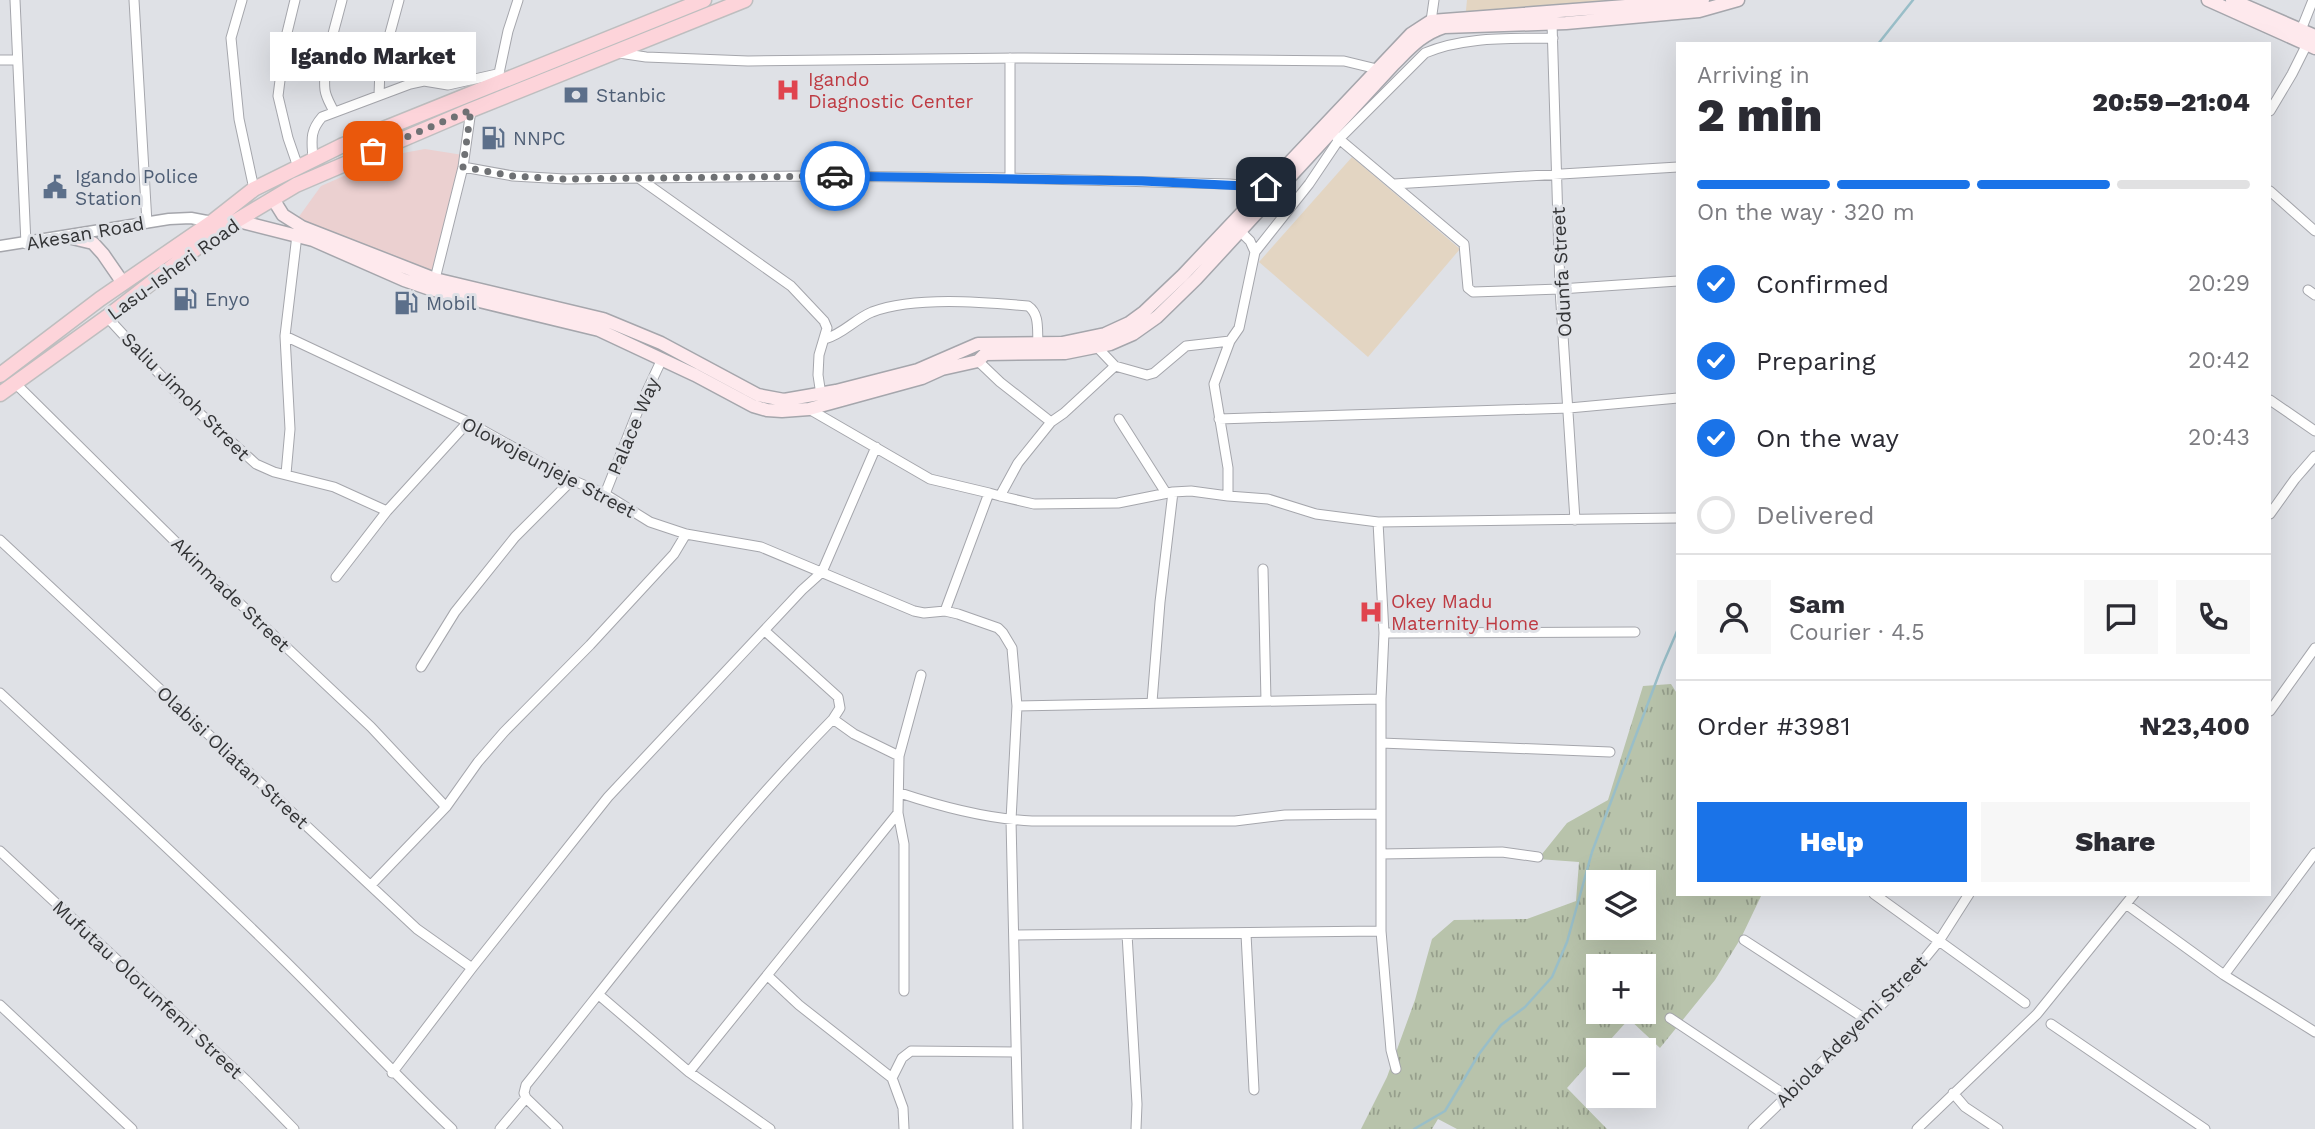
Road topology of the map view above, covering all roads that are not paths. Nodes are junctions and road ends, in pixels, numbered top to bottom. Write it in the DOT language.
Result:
graph roads {
  1 [pos="15,0"];
  2 [pos="134,0"];
  3 [pos="242,0"];
  4 [pos="295,0"];
  5 [pos="342,0"];
  6 [pos="399,0"];
  7 [pos="518,0"];
  8 [pos="704,0"];
  9 [pos="745,0"];
  10 [pos="1434,0"];
  11 [pos="1703,0"];
  12 [pos="1738,0"];
  13 [pos="2208,0"];
  14 [pos="2232,0"];
  15 [pos="2313,0"];
  16 [pos="1431,21"];
  17 [pos="1552,23"];
  18 [pos="2301,30"];
  19 [pos="1553,38"];
  20 [pos="2312,43"];
  21 [pos="617,53"];
  22 [pos="1010,58"];
  23 [pos="0,60"];
  24 [pos="16,60"];
  25 [pos="1394,64"];
  26 [pos="1377,69"];
  27 [pos="1403,76"];
  28 [pos="498,79"];
  29 [pos="379,95"];
  30 [pos="2271,109"];
  31 [pos="471,110"];
  32 [pos="334,112"];
  33 [pos="1336,136"];
  34 [pos="313,160"];
  35 [pos="298,167"];
  36 [pos="463,167"];
  37 [pos="1676,167"];
  38 [pos="1557,176"];
  39 [pos="1010,178"];
  40 [pos="640,179"];
  41 [pos="1394,184"];
  42 [pos="254,188"];
  43 [pos="1268,192"];
  44 [pos="2271,192"];
  45 [pos="273,199"];
  46 [pos="1286,213"];
  47 [pos="238,221"];
  48 [pos="212,222"];
  49 [pos="147,223"];
  50 [pos="1240,231"];
  51 [pos="2315,231"];
  52 [pos="297,235"];
  53 [pos="68,237"];
  54 [pos="26,244"];
  55 [pos="0,246"];
  56 [pos="1255,252"];
  57 [pos="435,279"];
  58 [pos="1676,281"];
  59 [pos="123,283"];
  60 [pos="1560,289"];
  61 [pos="107,317"];
  62 [pos="285,336"];
  63 [pos="825,339"];
  64 [pos="1230,341"];
  65 [pos="1038,343"];
  66 [pos="1097,347"];
  67 [pos="662,359"];
  68 [pos="978,361"];
  69 [pos="1115,366"];
  70 [pos="0,375"];
  71 [pos="15,383"];
  72 [pos="0,394"];
  73 [pos="821,394"];
  74 [pos="1676,398"];
  75 [pos="2271,401"];
  76 [pos="1569,408"];
  77 [pos="809,409"];
  78 [pos="1119,419"];
  79 [pos="1219,419"];
  80 [pos="468,422"];
  81 [pos="1051,422"];
  82 [pos="2315,431"];
  83 [pos="876,447"];
  84 [pos="2315,456"];
  85 [pos="286,474"];
  86 [pos="572,480"];
  87 [pos="989,493"];
  88 [pos="1169,493"];
  89 [pos="605,494"];
  90 [pos="1000,496"];
  91 [pos="1228,496"];
  92 [pos="387,511"];
  93 [pos="2271,513"];
  94 [pos="1676,518"];
  95 [pos="1575,520"];
  96 [pos="1378,523"];
  97 [pos="686,534"];
  98 [pos="0,540"];
  99 [pos="1263,569"];
  100 [pos="822,572"];
  101 [pos="336,577"];
  102 [pos="945,611"];
  103 [pos="765,631"];
  104 [pos="1635,632"];
  105 [pos="1384,633"];
  106 [pos="2315,648"];
  107 [pos="421,667"];
  108 [pos="921,674"];
  109 [pos="0,694"];
  110 [pos="1381,699"];
  111 [pos="1266,701"];
  112 [pos="1152,702"];
  113 [pos="1017,706"];
  114 [pos="2271,710"];
  115 [pos="833,719"];
  116 [pos="1381,743"];
  117 [pos="1610,752"];
  118 [pos="899,756"];
  119 [pos="900,793"];
  120 [pos="446,807"];
  121 [pos="898,813"];
  122 [pos="1381,814"];
  123 [pos="1011,820"];
  124 [pos="0,851"];
  125 [pos="2315,853"];
  126 [pos="1381,854"];
  127 [pos="1538,858"];
  128 [pos="371,885"];
  129 [pos="1877,896"];
  130 [pos="1968,896"];
  131 [pos="2132,896"];
  132 [pos="2126,904"];
  133 [pos="1381,931"];
  134 [pos="1127,934"];
  135 [pos="1246,934"];
  136 [pos="1015,935"];
  137 [pos="1744,940"];
  138 [pos="1939,940"];
  139 [pos="472,968"];
  140 [pos="2224,975"];
  141 [pos="768,976"];
  142 [pos="904,991"];
  143 [pos="599,995"];
  144 [pos="2025,1003"];
  145 [pos="0,1005"];
  146 [pos="1670,1018"];
  147 [pos="1867,1020"];
  148 [pos="2051,1024"];
  149 [pos="2315,1032"];
  150 [pos="1016,1052"];
  151 [pos="1396,1069"];
  152 [pos="689,1072"];
  153 [pos="392,1073"];
  154 [pos="892,1078"];
  155 [pos="1254,1090"];
  156 [pos="1953,1093"];
  157 [pos="1787,1096"];
  158 [pos="526,1098"];
  159 [pos="132,1129"];
  160 [pos="294,1129"];
  161 [pos="452,1129"];
  162 [pos="500,1129"];
  163 [pos="558,1129"];
  164 [pos="770,1129"];
  165 [pos="905,1129"];
  166 [pos="1018,1129"];
  167 [pos="1136,1129"];
  168 [pos="1753,1129"];
  169 [pos="1917,1129"];
  170 [pos="1998,1129"];
  171 [pos="2205,1129"];
  1 -- 24 [label="street"];
  2 -- 49 [label="street"];
  3 -- 42 [label="street"];
  4 -- 35 [label="street"];
  5 -- 32 [label="street"];
  6 -- 29 [label="street"];
  7 -- 28 [label="street"];
  8 -- 28 [label="main road, Lasu-Isheri Road"];
  9 -- 21 [label="main road, Lasu-Isheri Road"];
  10 -- 16 [label="street"];
  11 -- 16 [label="main road"];
  12 -- 17 [label="main road"];
  13 -- 20 [label="main road"];
  14 -- 18 [label="main road"];
  15 -- 18 [label="street"];
  16 -- 26 [label="main road"];
  17 -- 19 [label="street, Odunfa Street"];
  17 -- 25 [label="main road"];
  18 -- 20 [label="main road"];
  19 -- 27 [label="street"];
  19 -- 38 [label="street, Odunfa Street"];
  20 -- 30 [label="street"];
  21 -- 22 [label="street"];
  21 -- 31 [label="main road, Lasu-Isheri Road"];
  22 -- 26 [label="street"];
  22 -- 39 [label="street"];
  23 -- 24 [label="street"];
  24 -- 54 [label="street"];
  25 -- 27 [label="street"];
  25 -- 33 [label="main road"];
  26 -- 43 [label="main road"];
  27 -- 33 [label="street"];
  28 -- 29 [label="street"];
  28 -- 34 [label="main road, Lasu-Isheri Road"];
  29 -- 32 [label="street"];
  31 -- 36 [label="street"];
  31 -- 45 [label="main road, Lasu-Isheri Road"];
  32 -- 34 [label="street"];
  33 -- 41 [label="street"];
  33 -- 43 [label="main road"];
  33 -- 46 [label="street"];
  34 -- 35 [label="main road, Lasu-Isheri Road"];
  35 -- 42 [label="main road, Lasu-Isheri Road"];
  36 -- 40 [label="street"];
  36 -- 57 [label="street"];
  37 -- 38 [label="street"];
  38 -- 41 [label="street"];
  38 -- 60 [label="street, Odunfa Street"];
  39 -- 40 [label="street"];
  39 -- 43 [label="street"];
  40 -- 63 [label="street"];
  41 -- 60 [label="street"];
  42 -- 48 [label="main road, Lasu-Isheri Road"];
  43 -- 46 [label="street"];
  43 -- 50 [label="main road"];
  43 -- 65 [label="main road"];
  44 -- 51 [label="street"];
  45 -- 47 [label="main road, Lasu-Isheri Road"];
  45 -- 57 [label="main road"];
  46 -- 56 [label="street"];
  47 -- 52 [label="main road"];
  47 -- 61 [label="main road, Lasu-Isheri Road"];
  48 -- 49 [label="street, Akesan Road"];
  48 -- 59 [label="main road, Lasu-Isheri Road"];
  49 -- 53 [label="street, Akesan Road"];
  50 -- 56 [label="street"];
  50 -- 66 [label="main road"];
  52 -- 62 [label="street"];
  52 -- 67 [label="main road"];
  53 -- 54 [label="street, Akesan Road"];
  53 -- 59 [label="main road"];
  54 -- 55 [label="street, Akesan Road"];
  56 -- 64 [label="street"];
  57 -- 73 [label="main road"];
  58 -- 60 [label="street"];
  59 -- 70 [label="main road, Lasu-Isheri Road"];
  60 -- 76 [label="street, Odunfa Street"];
  61 -- 71 [label="main road, Lasu-Isheri Road"];
  61 -- 85 [label="street, Saliu Jimoh Street"];
  62 -- 80 [label="street, Olowojeunjeje Street"];
  62 -- 85 [label="street"];
  63 -- 65 [label="street"];
  63 -- 73 [label="street"];
  64 -- 69 [label="street"];
  64 -- 79 [label="street"];
  65 -- 73 [label="main road"];
  66 -- 68 [label="main road"];
  66 -- 69 [label="street"];
  67 -- 77 [label="main road"];
  67 -- 89 [label="street, Palace Way"];
  68 -- 77 [label="main road"];
  68 -- 81 [label="street"];
  69 -- 81 [label="street"];
  71 -- 72 [label="main road, Lasu-Isheri Road"];
  71 -- 120 [label="street, Akinmade Street"];
  74 -- 76 [label="street"];
  75 -- 82 [label="street"];
  76 -- 79 [label="street"];
  76 -- 95 [label="street, Odunfa Street"];
  77 -- 83 [label="street"];
  78 -- 88 [label="street"];
  79 -- 91 [label="street"];
  80 -- 86 [label="street, Olowojeunjeje Street"];
  80 -- 92 [label="street"];
  81 -- 90 [label="street"];
  83 -- 87 [label="street"];
  83 -- 100 [label="street"];
  84 -- 93 [label="street"];
  85 -- 92 [label="street, Saliu Jimoh Street"];
  86 -- 89 [label="street, Olowojeunjeje Street"];
  86 -- 107 [label="street"];
  87 -- 90 [label="street"];
  87 -- 102 [label="street"];
  88 -- 90 [label="street"];
  88 -- 91 [label="street"];
  88 -- 112 [label="street"];
  89 -- 97 [label="street, Olowojeunjeje Street"];
  91 -- 96 [label="street"];
  92 -- 101 [label="street"];
  94 -- 95 [label="street"];
  95 -- 96 [label="street"];
  96 -- 105 [label="street"];
  97 -- 100 [label="street, Olowojeunjeje Street"];
  97 -- 120 [label="street"];
  98 -- 128 [label="street, Olabisi Oliatan Street"];
  99 -- 111 [label="street"];
  100 -- 102 [label="street, Olowojeunjeje Street"];
  100 -- 103 [label="street"];
  102 -- 113 [label="street, Olowojeunjeje Street"];
  103 -- 115 [label="street"];
  103 -- 139 [label="street"];
  104 -- 105 [label="street"];
  105 -- 110 [label="street"];
  106 -- 114 [label="street"];
  108 -- 118 [label="street"];
  109 -- 153 [label="street"];
  110 -- 111 [label="street"];
  110 -- 116 [label="street"];
  111 -- 112 [label="street"];
  112 -- 113 [label="street"];
  113 -- 123 [label="street, Olowojeunjeje Street"];
  115 -- 118 [label="street"];
  115 -- 143 [label="street"];
  116 -- 117 [label="street"];
  116 -- 122 [label="street"];
  118 -- 119 [label="street"];
  119 -- 121 [label="street"];
  119 -- 123 [label="street"];
  120 -- 128 [label="street"];
  121 -- 141 [label="street"];
  121 -- 142 [label="street"];
  122 -- 123 [label="street"];
  122 -- 126 [label="street"];
  123 -- 136 [label="street, Olowojeunjeje Street"];
  124 -- 160 [label="street, Mufutau Olorunfemi Street"];
  125 -- 140 [label="street"];
  126 -- 127 [label="street"];
  126 -- 133 [label="street"];
  128 -- 139 [label="street, Olabisi Oliatan Street"];
  129 -- 138 [label="street"];
  130 -- 138 [label="street, Abiola Adeyemi Street"];
  131 -- 132 [label="street"];
  132 -- 140 [label="street"];
  132 -- 156 [label="street"];
  133 -- 135 [label="street"];
  133 -- 151 [label="street"];
  134 -- 135 [label="street"];
  134 -- 136 [label="street"];
  134 -- 167 [label="street"];
  135 -- 155 [label="street"];
  136 -- 150 [label="street, Olowojeunjeje Street"];
  137 -- 147 [label="street"];
  138 -- 144 [label="street"];
  138 -- 147 [label="street, Abiola Adeyemi Street"];
  139 -- 153 [label="street"];
  140 -- 149 [label="street"];
  141 -- 152 [label="street"];
  141 -- 154 [label="street"];
  143 -- 152 [label="street"];
  143 -- 158 [label="street"];
  145 -- 159 [label="street"];
  146 -- 157 [label="street"];
  147 -- 157 [label="street, Abiola Adeyemi Street"];
  148 -- 171 [label="street"];
  150 -- 154 [label="street"];
  150 -- 166 [label="street, Olowojeunjeje Street"];
  152 -- 164 [label="street"];
  153 -- 161 [label="street"];
  154 -- 165 [label="street"];
  156 -- 169 [label="street"];
  156 -- 170 [label="street"];
  157 -- 168 [label="street, Abiola Adeyemi Street"];
  158 -- 162 [label="street"];
  158 -- 163 [label="street"];
}
